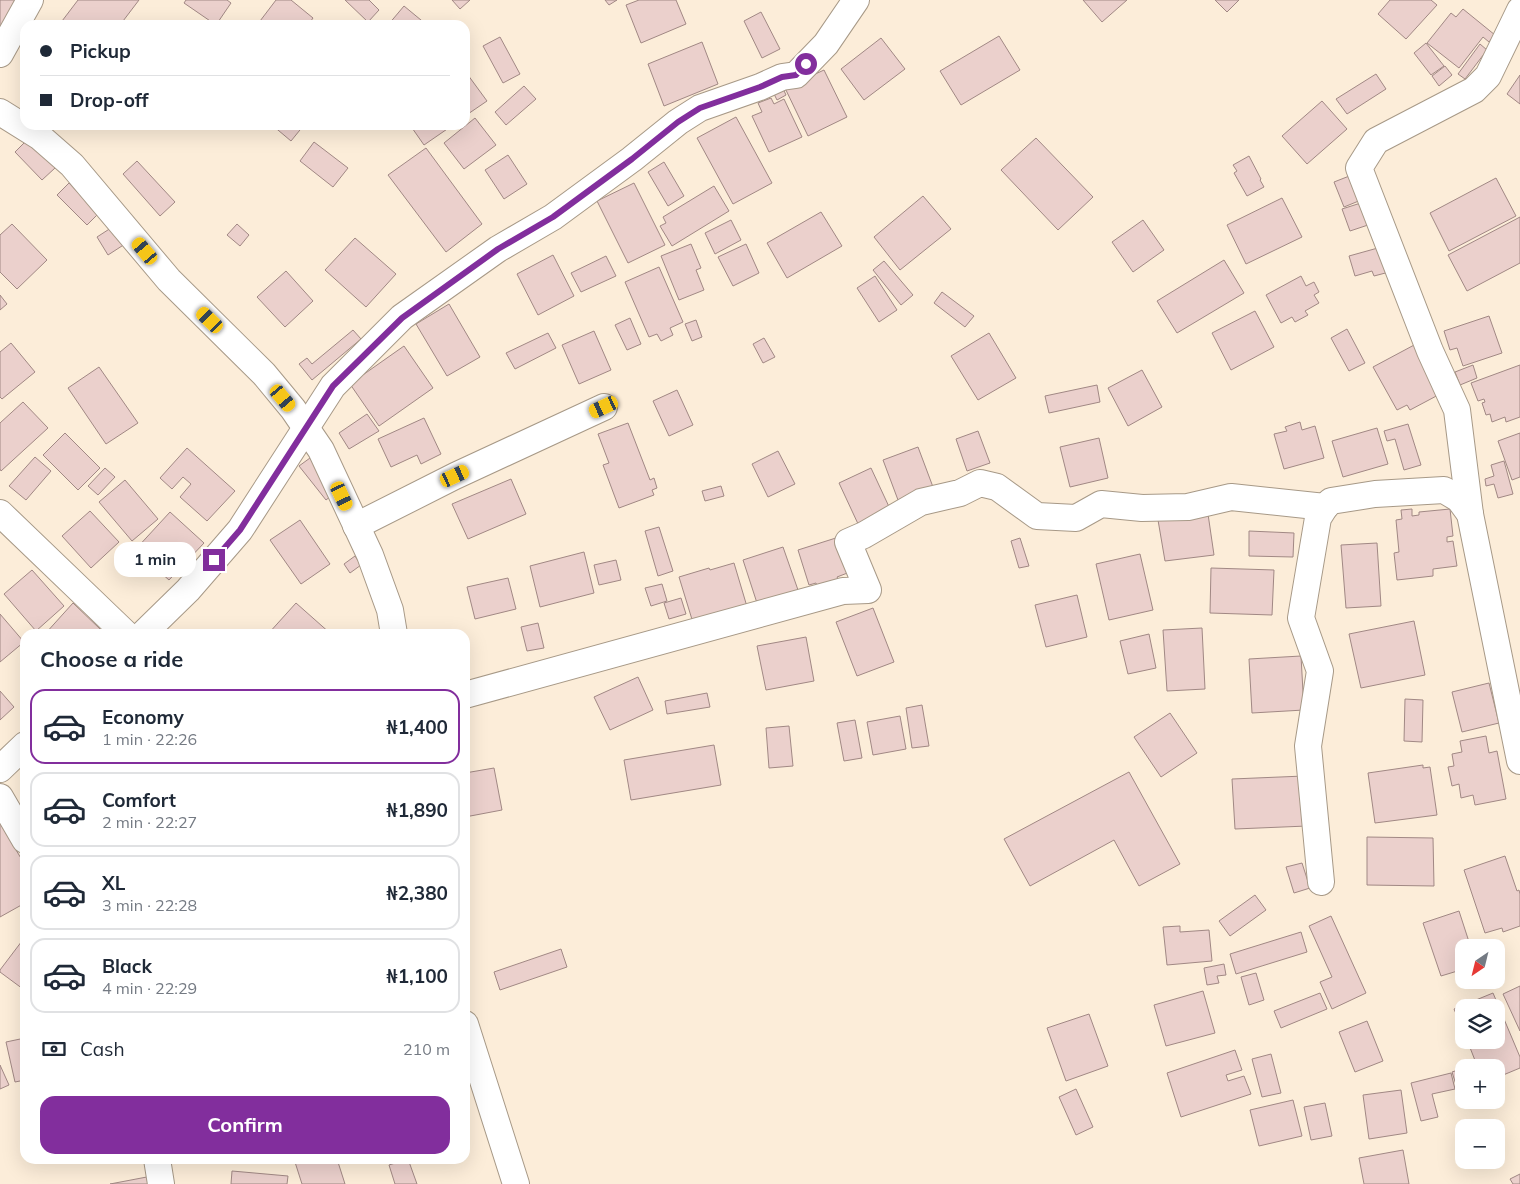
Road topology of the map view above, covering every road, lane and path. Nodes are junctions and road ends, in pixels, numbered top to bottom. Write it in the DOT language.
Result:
graph roads {
  1 [pos="30,0"];
  2 [pos="856,0"];
  3 [pos="1520,10"];
  4 [pos="0,54"];
  5 [pos="0,112"];
  6 [pos="20,124"];
  7 [pos="30,130"];
  8 [pos="604,407"];
  9 [pos="305,428"];
  10 [pos="1325,507"];
  11 [pos="0,514"];
  12 [pos="1470,514"];
  13 [pos="356,526"];
  14 [pos="121,629"];
  15 [pos="148,629"];
  16 [pos="393,629"];
  17 [pos="470,694"];
  18 [pos="20,750"];
  19 [pos="1520,761"];
  20 [pos="0,769"];
  21 [pos="0,797"];
  22 [pos="20,831"];
  23 [pos="1321,882"];
  24 [pos="470,1040"];
  25 [pos="158,1164"];
  26 [pos="161,1184"];
  27 [pos="516,1184"];
  1 -- 4 [label="street"];
  2 -- 9 [label="street"];
  3 -- 12 [label="street"];
  5 -- 6 [label="street"];
  7 -- 9 [label="street"];
  8 -- 13 [label="street"];
  9 -- 13 [label="street"];
  9 -- 15 [label="street"];
  10 -- 12 [label="street"];
  10 -- 17 [label="street"];
  10 -- 23 [label="street"];
  11 -- 14 [label="street"];
  12 -- 19 [label="street"];
  13 -- 16 [label="street"];
  18 -- 20 [label="street"];
  21 -- 22 [label="street"];
  24 -- 27 [label="street"];
  25 -- 26 [label="street"];
}
